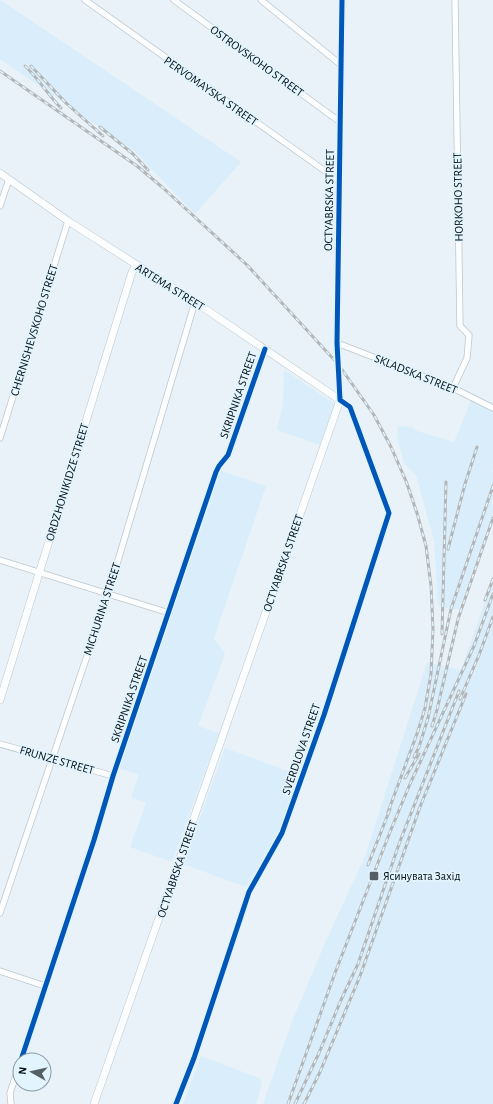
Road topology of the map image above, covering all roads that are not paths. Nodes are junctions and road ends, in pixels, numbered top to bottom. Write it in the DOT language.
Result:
graph roads {
  1 [pos="84,0"];
  2 [pos="174,0"];
  3 [pos="262,0"];
  4 [pos="342,0"];
  5 [pos="455,0"];
  6 [pos="340,64"];
  7 [pos="340,122"];
  8 [pos="0,173"];
  9 [pos="9,179"];
  10 [pos="339,181"];
  11 [pos="0,206"];
  12 [pos="68,221"];
  13 [pos="136,266"];
  14 [pos="195,302"];
  15 [pos="337,343"];
  16 [pos="265,349"];
  17 [pos="453,388"];
  18 [pos="340,400"];
  19 [pos="493,408"];
  20 [pos="0,438"];
  21 [pos="0,560"];
  22 [pos="39,573"];
  23 [pos="108,594"];
  24 [pos="169,613"];
  25 [pos="0,700"];
  26 [pos="0,744"];
  27 [pos="53,758"];
  28 [pos="113,776"];
  29 [pos="0,913"];
  30 [pos="0,971"];
  31 [pos="45,986"];
  32 [pos="24,1052"];
  33 [pos="12,1087"];
  34 [pos="10,1103"];
  35 [pos="94,1104"];
  36 [pos="176,1104"];
  1 -- 10 [label="street, PERVOMAYSKA STREET"];
  2 -- 7 [label="street, OSTROVSKOHO STREET"];
  3 -- 6 [label="street"];
  4 -- 6 [label="street, OCTYABRSKA STREET"];
  5 -- 17 [label="street, HORKOHO STREET"];
  6 -- 7 [label="street, OCTYABRSKA STREET"];
  7 -- 10 [label="street, OCTYABRSKA STREET"];
  8 -- 9 [label="main road, ARTEMA STREET"];
  9 -- 11 [label="street"];
  9 -- 12 [label="main road, ARTEMA STREET"];
  10 -- 15 [label="street, OCTYABRSKA STREET"];
  12 -- 13 [label="main road, ARTEMA STREET"];
  12 -- 20 [label="street, CHERNISHEVSKOHO STREET"];
  13 -- 14 [label="main road, ARTEMA STREET"];
  13 -- 22 [label="main road, ORDZHONIKIDZE STREET"];
  14 -- 16 [label="main road, ARTEMA STREET"];
  14 -- 23 [label="street, MICHURINA STREET"];
  15 -- 17 [label="street, SKLADSKA STREET"];
  15 -- 18 [label="street, OCTYABRSKA STREET"];
  16 -- 18 [label="main road, ARTEMA STREET"];
  16 -- 24 [label="street, SKRIPNIKA STREET"];
  17 -- 19 [label="street, SKLADSKA STREET"];
  18 -- 35 [label="main road, OCTYABRSKA STREET"];
  18 -- 36 [label="street, SVERDLOVA STREET"];
  21 -- 22 [label="street"];
  22 -- 23 [label="street"];
  22 -- 25 [label="main road, ORDZHONIKIDZE STREET"];
  23 -- 24 [label="street"];
  23 -- 27 [label="street, MICHURINA STREET"];
  24 -- 28 [label="street, SKRIPNIKA STREET"];
  26 -- 27 [label="street, FRUNZE STREET"];
  27 -- 28 [label="street, FRUNZE STREET"];
  27 -- 29 [label="street, MICHURINA STREET"];
  28 -- 31 [label="street, SKRIPNIKA STREET"];
  30 -- 31 [label="street"];
  31 -- 32 [label="street, SKRIPNIKA STREET"];
  33 -- 34 [label="street"];
}
